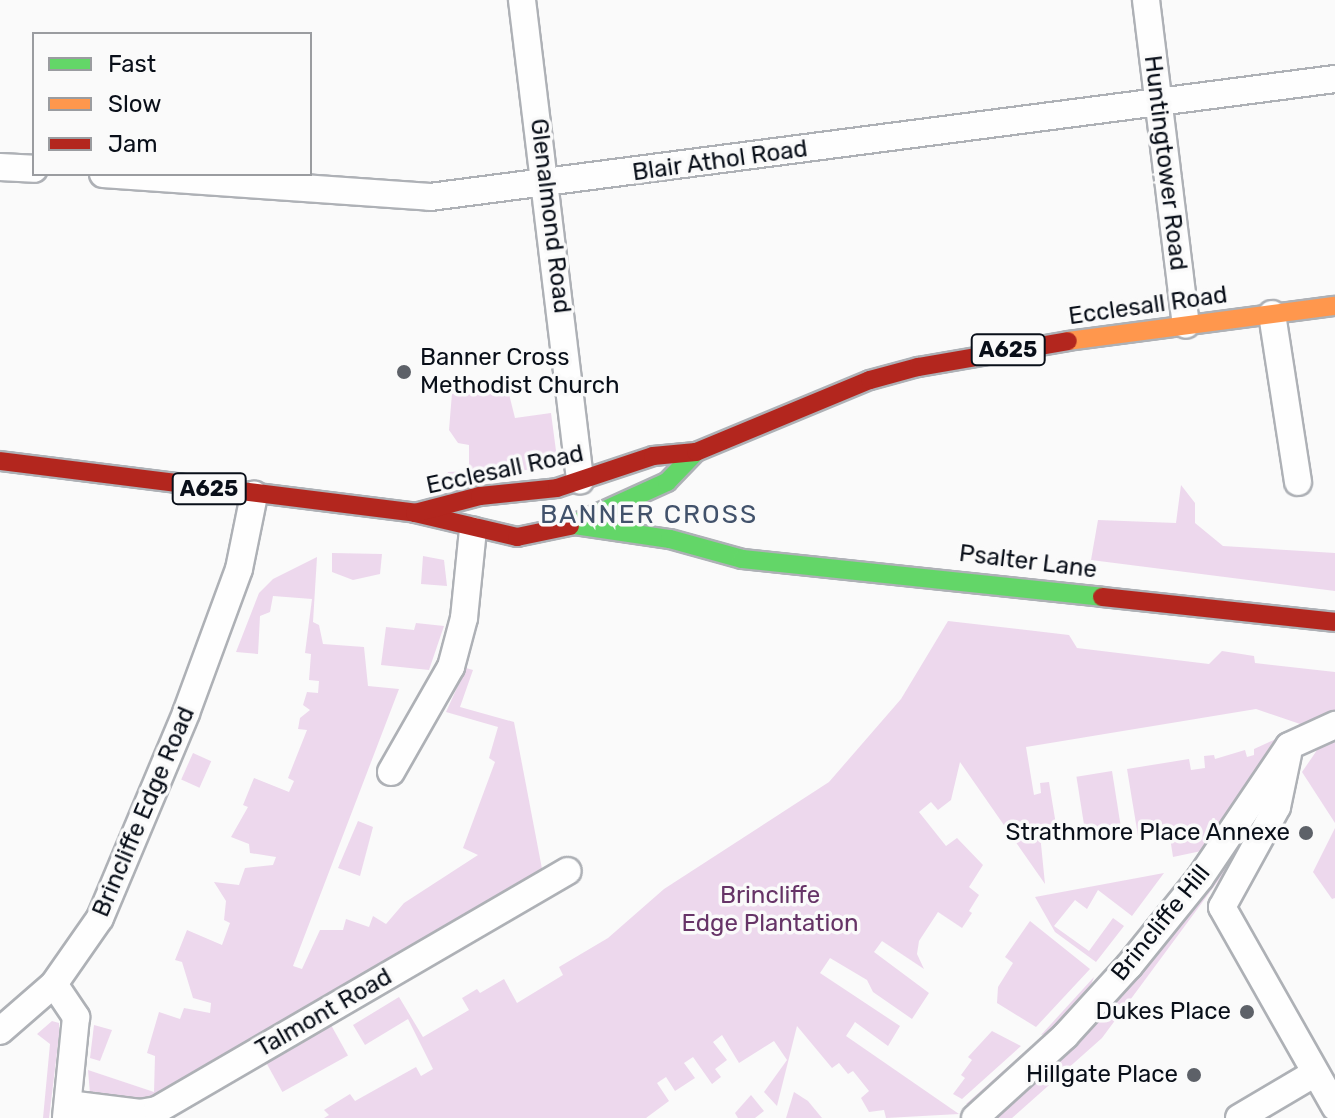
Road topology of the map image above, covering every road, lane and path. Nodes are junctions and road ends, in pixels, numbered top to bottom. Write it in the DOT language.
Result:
graph roads {
  1 [pos="522,0"];
  2 [pos="1146,0"];
  3 [pos="1335,79"];
  4 [pos="1156,100"];
  5 [pos="0,167"];
  6 [pos="32,169"];
  7 [pos="131,176"];
  8 [pos="548,185"];
  9 [pos="1335,306"];
  10 [pos="1272,314"];
  11 [pos="1186,325"];
  12 [pos="696,452"];
  13 [pos="0,461"];
  14 [pos="580,481"];
  15 [pos="1298,482"];
  16 [pos="254,495"];
  17 [pos="415,513"];
  18 [pos="577,525"];
  19 [pos="473,530"];
  20 [pos="517,537"];
  21 [pos="576,546"];
  22 [pos="715,555"];
  23 [pos="668,560"];
  24 [pos="1335,622"];
  25 [pos="1335,725"];
  26 [pos="1289,746"];
  27 [pos="391,772"];
  28 [pos="568,871"];
  29 [pos="54,984"];
  30 [pos="0,1031"];
  31 [pos="1315,1073"];
  32 [pos="1335,1107"];
  33 [pos="67,1111"];
  34 [pos="975,1118"];
  35 [pos="1239,1118"];
  1 -- 8 [label="street, Glenalmond Road"];
  2 -- 4 [label="street, Huntingtower Road"];
  3 -- 4 [label="street, Blair Athol Road"];
  4 -- 8 [label="street, Blair Athol Road"];
  4 -- 11 [label="street, Huntingtower Road"];
  5 -- 6 [label="street"];
  7 -- 8 [label="street, Blair Athol Road"];
  8 -- 14 [label="street, Glenalmond Road"];
  9 -- 10 [label="main road, Ecclesall Road / A625"];
  10 -- 11 [label="main road, Ecclesall Road / A625"];
  10 -- 15 [label="street"];
  11 -- 12 [label="main road, Ecclesall Road / A625"];
  12 -- 14 [label="main road, Ecclesall Road / A625"];
  12 -- 18 [label="main road, Ecclesall Road"];
  13 -- 16 [label="main road, A625"];
  14 -- 17 [label="main road, Ecclesall Road / A625"];
  16 -- 17 [label="main road, A625"];
  16 -- 29 [label="street, Brincliffe Edge Road"];
  17 -- 18 [label="main road, Psalter Lane"];
  17 -- 19 [label="main road"];
  18 -- 20 [label="main road, Ecclesall Road"];
  18 -- 22 [label="main road, Psalter Lane"];
  19 -- 20 [label="main road"];
  19 -- 27 [label="street"];
  20 -- 21 [label="main road"];
  22 -- 23 [label="main road, Psalter Lane"];
  22 -- 24 [label="main road, Psalter Lane"];
  25 -- 26 [label="street"];
  26 -- 31 [label="street"];
  26 -- 34 [label="street, Brincliffe Hill"];
  28 -- 33 [label="street, Talmont Road"];
  29 -- 30 [label="street, Brincliffe Edge Road"];
  29 -- 33 [label="street"];
  31 -- 32 [label="street"];
  31 -- 35 [label="street"];
}
